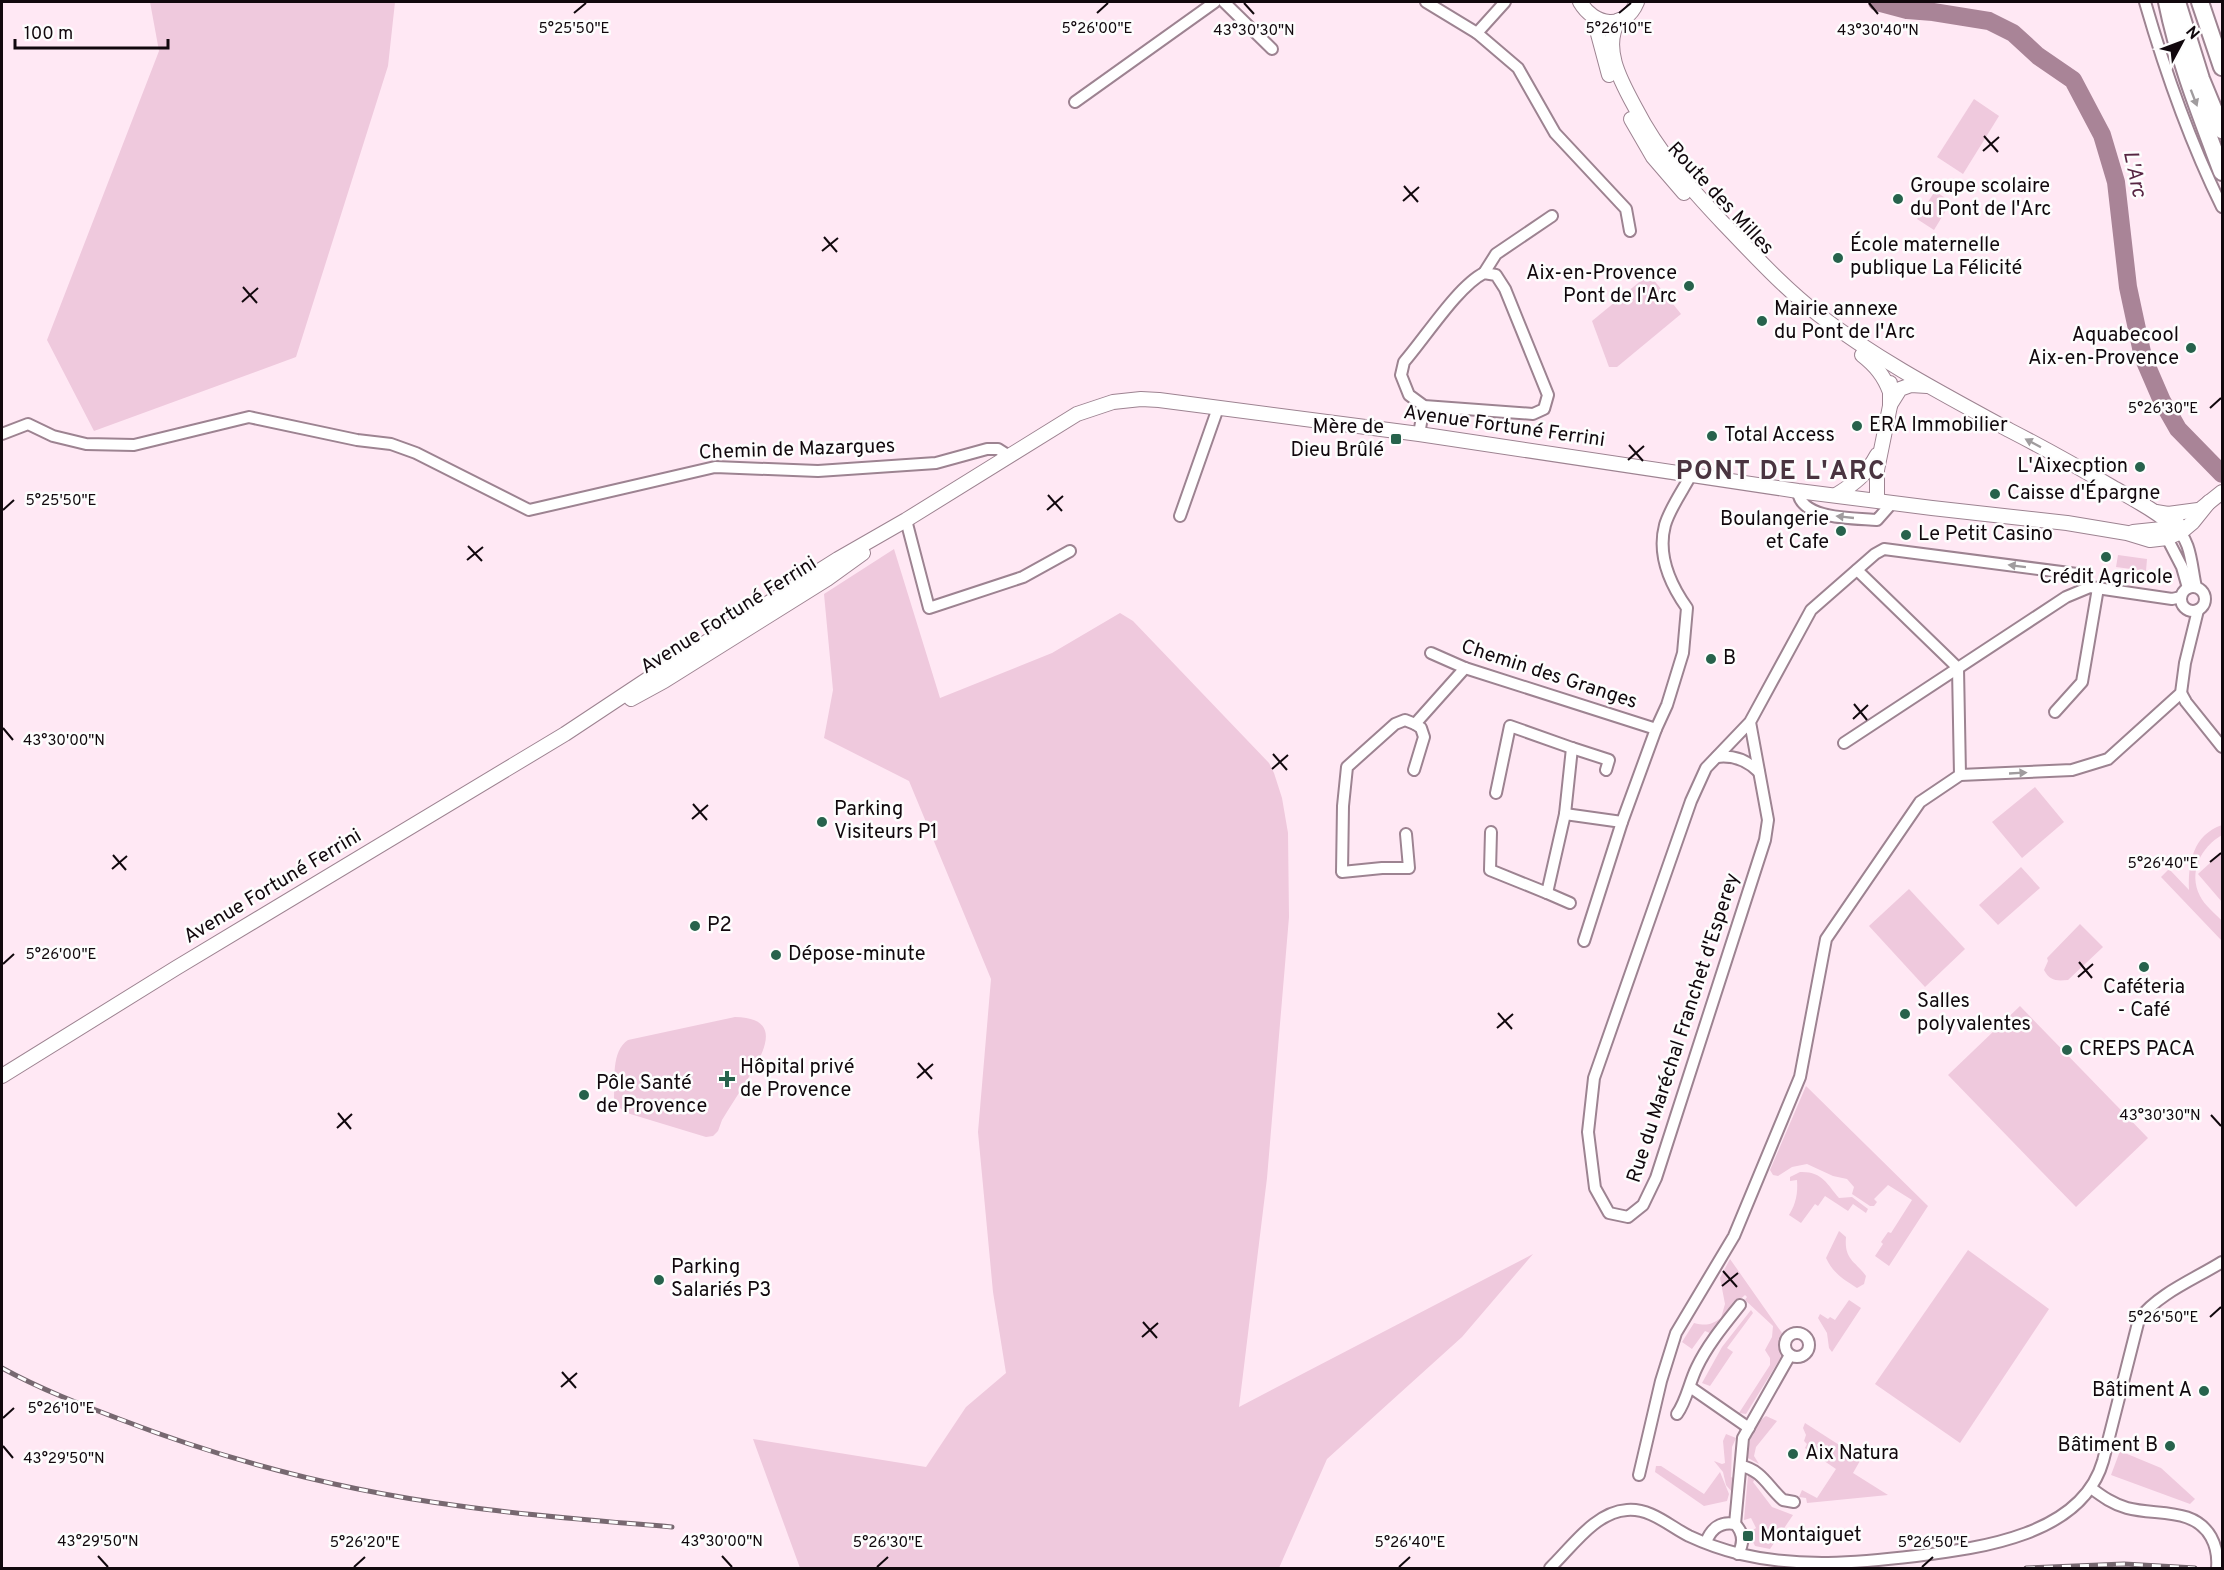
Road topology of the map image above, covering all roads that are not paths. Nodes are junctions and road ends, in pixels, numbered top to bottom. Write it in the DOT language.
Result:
graph roads {
  1 [pos="1215,2"];
  2 [pos="1224,2"];
  3 [pos="1426,2"];
  4 [pos="1505,2"];
  5 [pos="1580,2"];
  6 [pos="1637,2"];
  7 [pos="2145,2"];
  8 [pos="2167,2"];
  9 [pos="2177,2"];
  10 [pos="2200,2"];
  11 [pos="2211,2"];
  12 [pos="1594,19"];
  13 [pos="1619,20"];
  14 [pos="1477,33"];
  15 [pos="2223,35"];
  16 [pos="1272,49"];
  17 [pos="2223,67"];
  18 [pos="1075,102"];
  19 [pos="2223,130"];
  20 [pos="2216,175"];
  21 [pos="1701,205"];
  22 [pos="2223,207"];
  23 [pos="1552,216"];
  24 [pos="1630,231"];
  25 [pos="1484,273"];
  26 [pos="1877,362"];
  27 [pos="1929,387"];
  28 [pos="1890,399"];
  29 [pos="1424,406"];
  30 [pos="1218,408"];
  31 [pos="1419,434"];
  32 [pos="2,435"];
  33 [pos="1882,444"];
  34 [pos="1009,456"];
  35 [pos="1691,475"];
  36 [pos="1798,491"];
  37 [pos="2223,492"];
  38 [pos="1836,495"];
  39 [pos="1877,500"];
  40 [pos="1892,503"];
  41 [pos="2204,506"];
  42 [pos="2156,512"];
  43 [pos="1180,516"];
  44 [pos="906,520"];
  45 [pos="2174,532"];
  46 [pos="1070,550"];
  47 [pos="1857,570"];
  48 [pos="2094,587"];
  49 [pos="2188,590"];
  50 [pos="2193,610"];
  51 [pos="1431,653"];
  52 [pos="1465,668"];
  53 [pos="1958,668"];
  54 [pos="2181,693"];
  55 [pos="2055,712"];
  56 [pos="1750,722"];
  57 [pos="1415,724"];
  58 [pos="1656,729"];
  59 [pos="1844,743"];
  60 [pos="2223,747"];
  61 [pos="1572,748"];
  62 [pos="1717,757"];
  63 [pos="1414,770"];
  64 [pos="1606,770"];
  65 [pos="1760,772"];
  66 [pos="1960,775"];
  67 [pos="1496,793"];
  68 [pos="1565,814"];
  69 [pos="1622,822"];
  70 [pos="1491,832"];
  71 [pos="1406,834"];
  72 [pos="1546,893"];
  73 [pos="1570,903"];
  74 [pos="1584,941"];
  75 [pos="2,1076"];
  76 [pos="2223,1262"];
  77 [pos="1740,1305"];
  78 [pos="1790,1355"];
  79 [pos="1690,1388"];
  80 [pos="1677,1414"];
  81 [pos="1749,1428"];
  82 [pos="1741,1466"];
  83 [pos="1639,1475"];
  84 [pos="2091,1488"];
  85 [pos="1794,1502"];
  86 [pos="1735,1524"];
  87 [pos="1706,1542"];
  88 [pos="1738,1554"];
  89 [pos="1550,1569"];
  90 [pos="2217,1569"];
  1 -- 18 [label="street"];
  2 -- 16 [label="street"];
  3 -- 14 [label="street"];
  4 -- 14 [label="street"];
  5 -- 12 [label="main road"];
  6 -- 13 [label="main road"];
  7 -- 20 [label="street"];
  8 -- 20 [label="highway, one-way"];
  9 -- 19 [label="highway"];
  10 -- 17 [label="highway"];
  11 -- 15 [label="highway"];
  12 -- 13 [label="main road"];
  12 -- 21 [label="main road, Route des Milles"];
  13 -- 21 [label="main road, Route des Milles"];
  14 -- 24 [label="street"];
  20 -- 22 [label="street"];
  21 -- 26 [label="main road, Route des Milles"];
  23 -- 25 [label="street"];
  25 -- 29 [label="street"];
  25 -- 29 [label="street"];
  26 -- 27 [label="main road, Route des Milles"];
  26 -- 28 [label="main road"];
  27 -- 28 [label="main road"];
  42 -- 27 [label="main road, Route des Milles, one-way"];
  28 -- 33 [label="main road"];
  29 -- 31 [label="street"];
  30 -- 31 [label="main road, Avenue Fortuné Ferrini"];
  30 -- 34 [label="main road, Avenue Fortuné Ferrini"];
  30 -- 43 [label="street"];
  31 -- 35 [label="main road, Avenue Fortuné Ferrini"];
  32 -- 34 [label="street, Chemin de Mazargues"];
  33 -- 38 [label="main road"];
  33 -- 39 [label="main road"];
  34 -- 44 [label="main road, Avenue Fortuné Ferrini"];
  35 -- 36 [label="main road, Avenue Fortuné Ferrini"];
  35 -- 58 [label="street, Chemin des Granges"];
  36 -- 38 [label="main road, Avenue Fortuné Ferrini"];
  40 -- 36 [label="street, one-way"];
  37 -- 41 [label="main road"];
  38 -- 39 [label="main road, Avenue Fortuné Ferrini"];
  39 -- 40 [label="main road, Avenue Fortuné Ferrini"];
  40 -- 45 [label="main road, Avenue Fortuné Ferrini"];
  41 -- 42 [label="main road"];
  41 -- 45 [label="main road"];
  42 -- 45 [label="main road, Route des Milles"];
  44 -- 46 [label="street"];
  44 -- 75 [label="main road, Avenue Fortuné Ferrini"];
  45 -- 49 [label="street"];
  45 -- 49 [label="street"];
  48 -- 47 [label="street, one-way"];
  47 -- 53 [label="street"];
  47 -- 56 [label="street"];
  48 -- 49 [label="street"];
  48 -- 53 [label="street"];
  48 -- 55 [label="street"];
  49 -- 50 [label="street"];
  49 -- 50 [label="street"];
  50 -- 54 [label="street"];
  51 -- 52 [label="street, Chemin des Granges"];
  52 -- 57 [label="street"];
  52 -- 58 [label="street, Chemin des Granges"];
  53 -- 59 [label="street"];
  53 -- 66 [label="street"];
  54 -- 60 [label="street"];
  66 -- 54 [label="street, one-way"];
  56 -- 62 [label="street, Rue du Maréchal Franchet d'Esperey"];
  56 -- 65 [label="street, Rue du Maréchal Franchet d'Esperey"];
  57 -- 63 [label="street"];
  57 -- 71 [label="street"];
  58 -- 69 [label="street, Chemin des Granges"];
  61 -- 64 [label="street"];
  61 -- 67 [label="street"];
  61 -- 68 [label="street"];
  62 -- 65 [label="street"];
  62 -- 65 [label="street, Rue du Maréchal Franchet d'Esperey"];
  66 -- 83 [label="street"];
  68 -- 69 [label="street"];
  68 -- 72 [label="street"];
  69 -- 74 [label="street, Chemin des Granges"];
  70 -- 72 [label="street"];
  72 -- 73 [label="street"];
  76 -- 84 [label="street"];
  77 -- 79 [label="street"];
  78 -- 81 [label="street"];
  79 -- 80 [label="street"];
  79 -- 81 [label="street"];
  81 -- 82 [label="street"];
  82 -- 85 [label="street"];
  82 -- 86 [label="street"];
  84 -- 88 [label="street"];
  84 -- 90 [label="street"];
  86 -- 87 [label="street"];
  86 -- 88 [label="street"];
  87 -- 88 [label="street"];
  87 -- 89 [label="street"];
}
